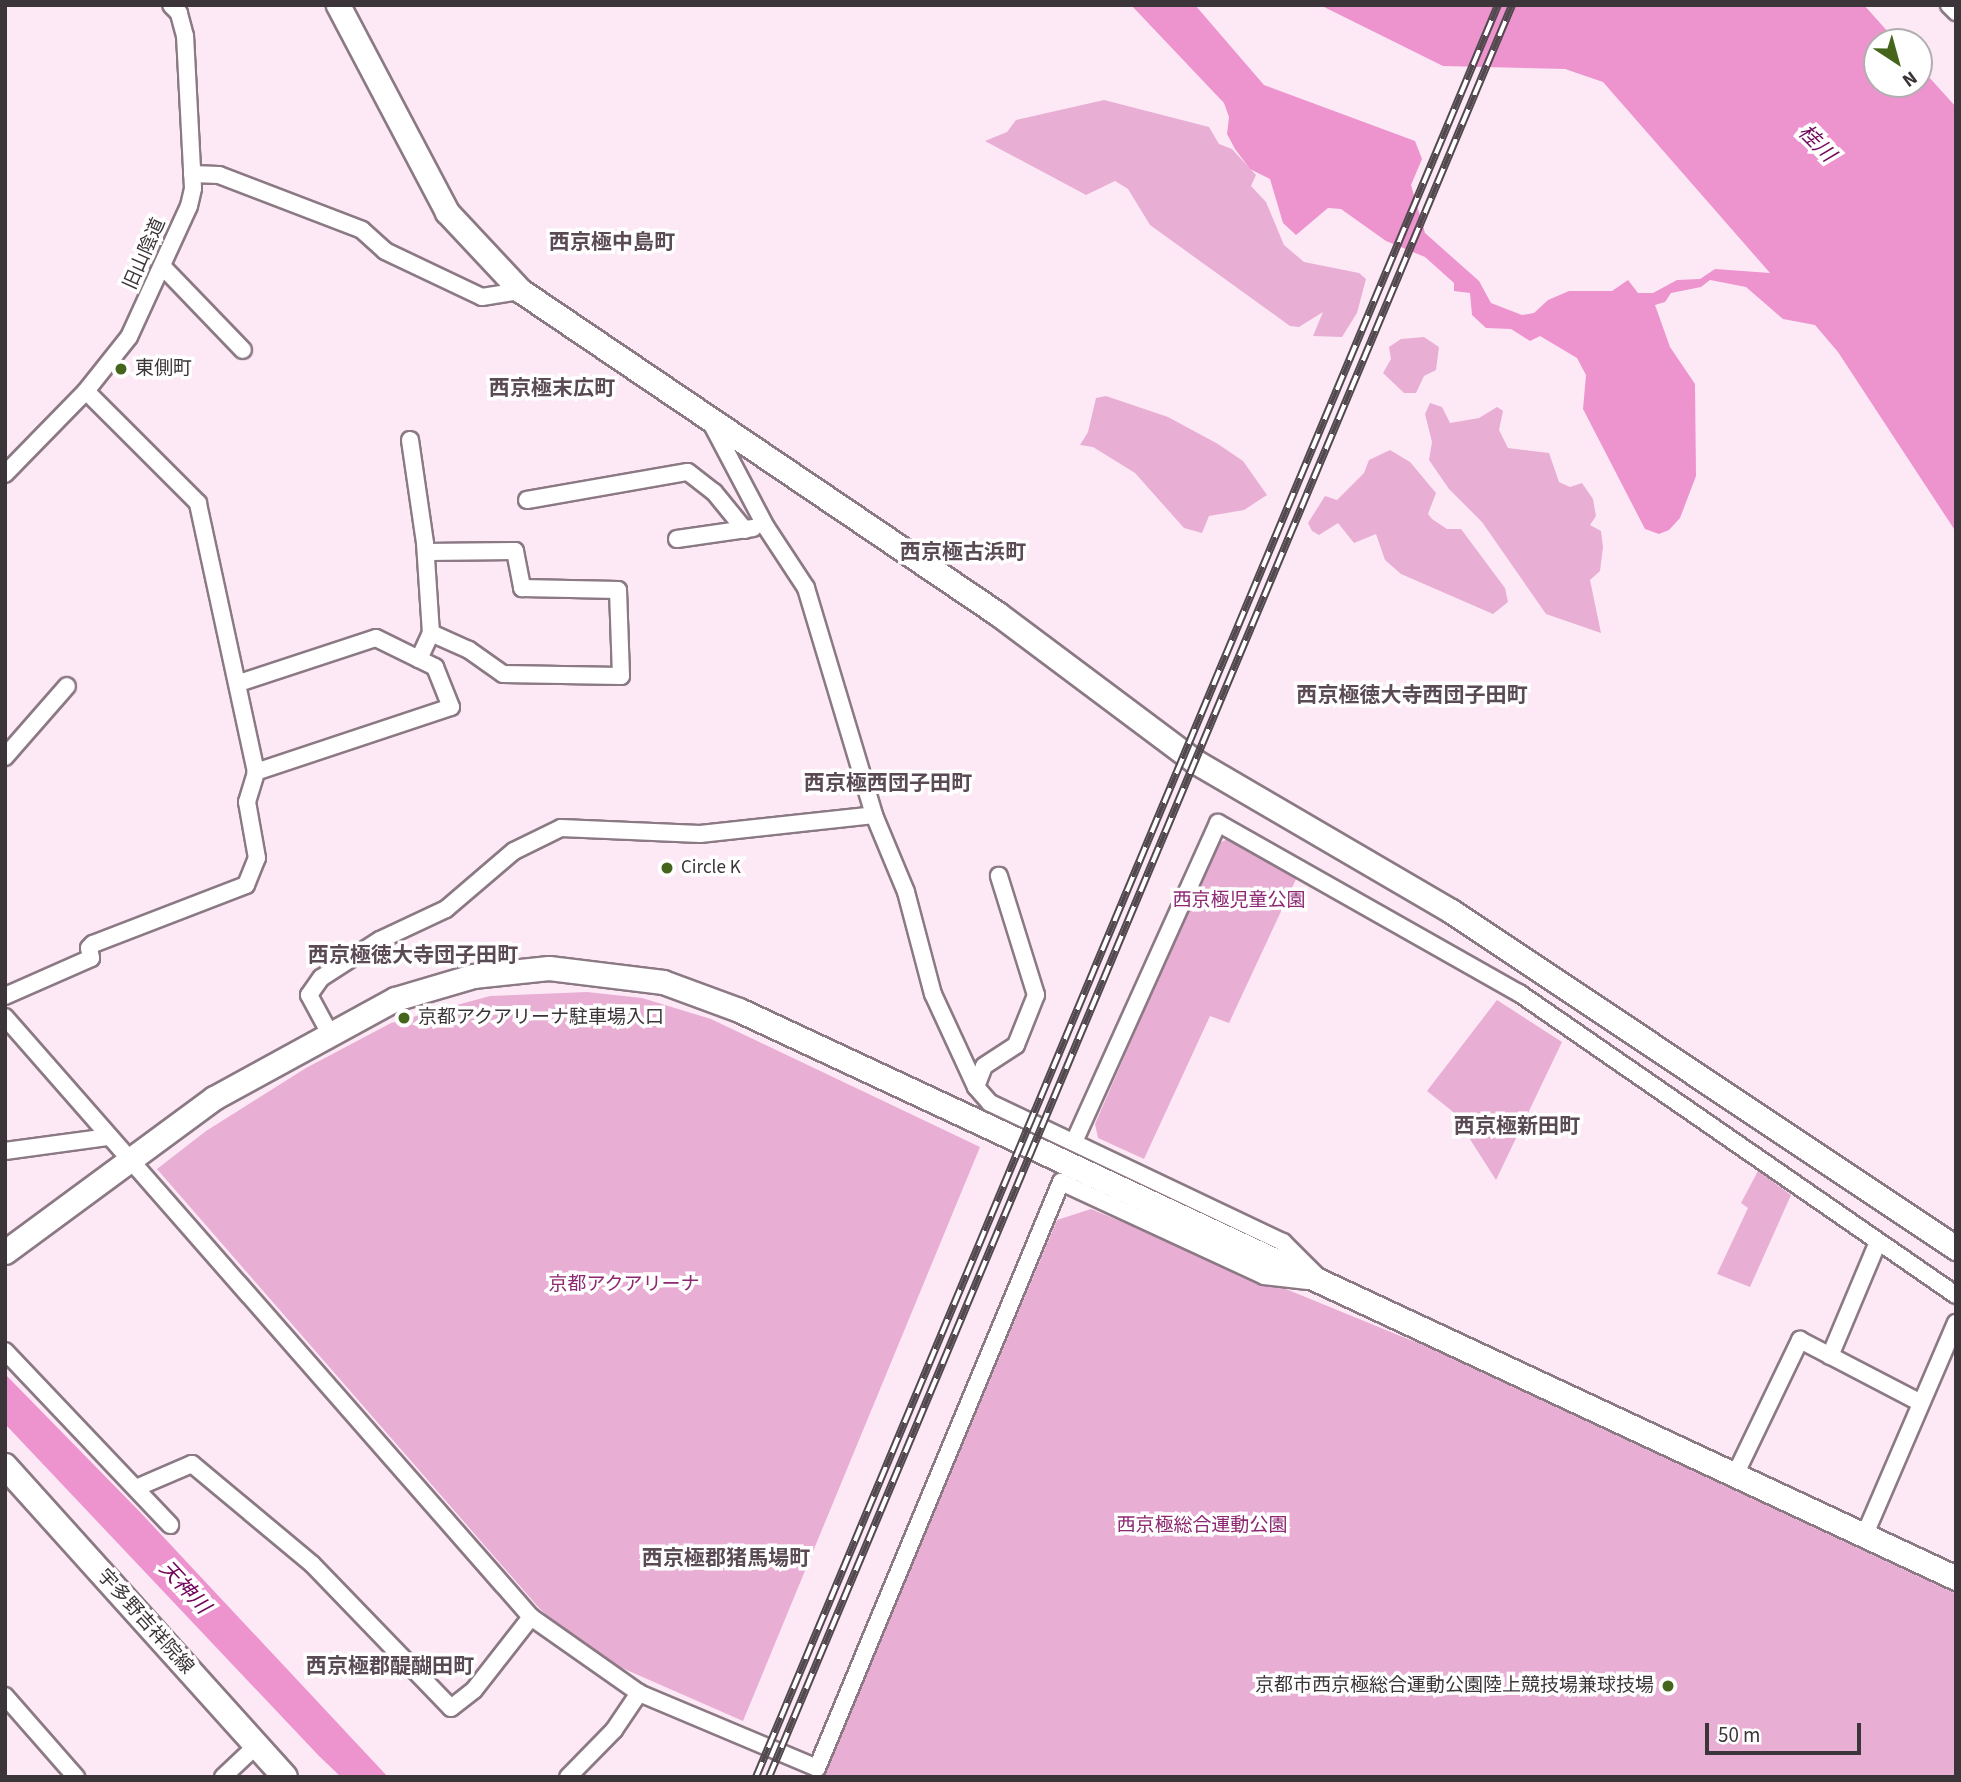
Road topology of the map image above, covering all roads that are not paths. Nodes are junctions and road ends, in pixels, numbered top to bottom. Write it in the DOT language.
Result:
graph roads {
  1 [pos="171,5"];
  2 [pos="338,5"];
  3 [pos="1949,5"];
  4 [pos="1956,12"];
  5 [pos="192,174"];
  6 [pos="163,267"];
  7 [pos="521,291"];
  8 [pos="243,350"];
  9 [pos="86,391"];
  10 [pos="708,417"];
  11 [pos="410,440"];
  12 [pos="6,471"];
  13 [pos="527,500"];
  14 [pos="766,527"];
  15 [pos="745,530"];
  16 [pos="677,539"];
  17 [pos="426,552"];
  18 [pos="431,633"];
  19 [pos="419,659"];
  20 [pos="239,683"];
  21 [pos="66,685"];
  22 [pos="5,757"];
  23 [pos="256,772"];
  24 [pos="874,815"];
  25 [pos="999,876"];
  26 [pos="5,996"];
  27 [pos="5,1017"];
  28 [pos="328,1032"];
  29 [pos="976,1087"];
  30 [pos="109,1137"];
  31 [pos="1074,1142"];
  32 [pos="5,1151"];
  33 [pos="129,1160"];
  34 [pos="1878,1242"];
  35 [pos="1956,1248"];
  36 [pos="5,1252"];
  37 [pos="1323,1282"];
  38 [pos="1956,1295"];
  39 [pos="1954,1332"];
  40 [pos="5,1351"];
  41 [pos="1830,1356"];
  42 [pos="1919,1402"];
  43 [pos="6,1469"];
  44 [pos="1736,1474"];
  45 [pos="136,1488"];
  46 [pos="170,1525"];
  47 [pos="1865,1534"];
  48 [pos="1956,1578"];
  49 [pos="531,1617"];
  50 [pos="639,1693"];
  51 [pos="5,1696"];
  52 [pos="257,1745"];
  53 [pos="76,1777"];
  54 [pos="223,1777"];
  55 [pos="285,1777"];
  56 [pos="568,1777"];
  1 -- 5 [label="street, 旧山陰道"];
  2 -- 7 [label="street"];
  3 -- 4 [label="street"];
  5 -- 6 [label="street, 旧山陰道"];
  5 -- 7 [label="street"];
  6 -- 8 [label="street"];
  6 -- 9 [label="street, 旧山陰道"];
  7 -- 10 [label="street"];
  9 -- 12 [label="street, 旧山陰道"];
  9 -- 20 [label="street"];
  10 -- 14 [label="street"];
  10 -- 35 [label="street"];
  11 -- 17 [label="street"];
  13 -- 15 [label="street"];
  14 -- 15 [label="street"];
  14 -- 24 [label="street"];
  15 -- 16 [label="street"];
  17 -- 18 [label="street"];
  17 -- 18 [label="street"];
  18 -- 19 [label="street"];
  19 -- 20 [label="street"];
  19 -- 23 [label="street"];
  20 -- 23 [label="street"];
  21 -- 22 [label="street"];
  23 -- 26 [label="street"];
  24 -- 28 [label="street"];
  24 -- 29 [label="street"];
  25 -- 29 [label="street"];
  27 -- 30 [label="street"];
  28 -- 33 [label="street"];
  28 -- 37 [label="street"];
  29 -- 31 [label="street"];
  30 -- 32 [label="street"];
  30 -- 33 [label="street"];
  31 -- 34 [label="street"];
  31 -- 37 [label="street"];
  33 -- 36 [label="street"];
  33 -- 49 [label="street"];
  34 -- 38 [label="street"];
  34 -- 41 [label="street"];
  37 -- 44 [label="street"];
  37 -- 50 [label="street"];
  39 -- 42 [label="street"];
  40 -- 45 [label="street"];
  41 -- 42 [label="street"];
  41 -- 44 [label="street"];
  42 -- 47 [label="street"];
  43 -- 52 [label="main road, 宇多野吉祥院線"];
  44 -- 47 [label="street"];
  45 -- 46 [label="street"];
  45 -- 49 [label="street"];
  47 -- 48 [label="street"];
  49 -- 50 [label="street"];
  50 -- 56 [label="street"];
  51 -- 53 [label="street"];
  52 -- 54 [label="street"];
  52 -- 55 [label="main road, 宇多野吉祥院線"];
}
